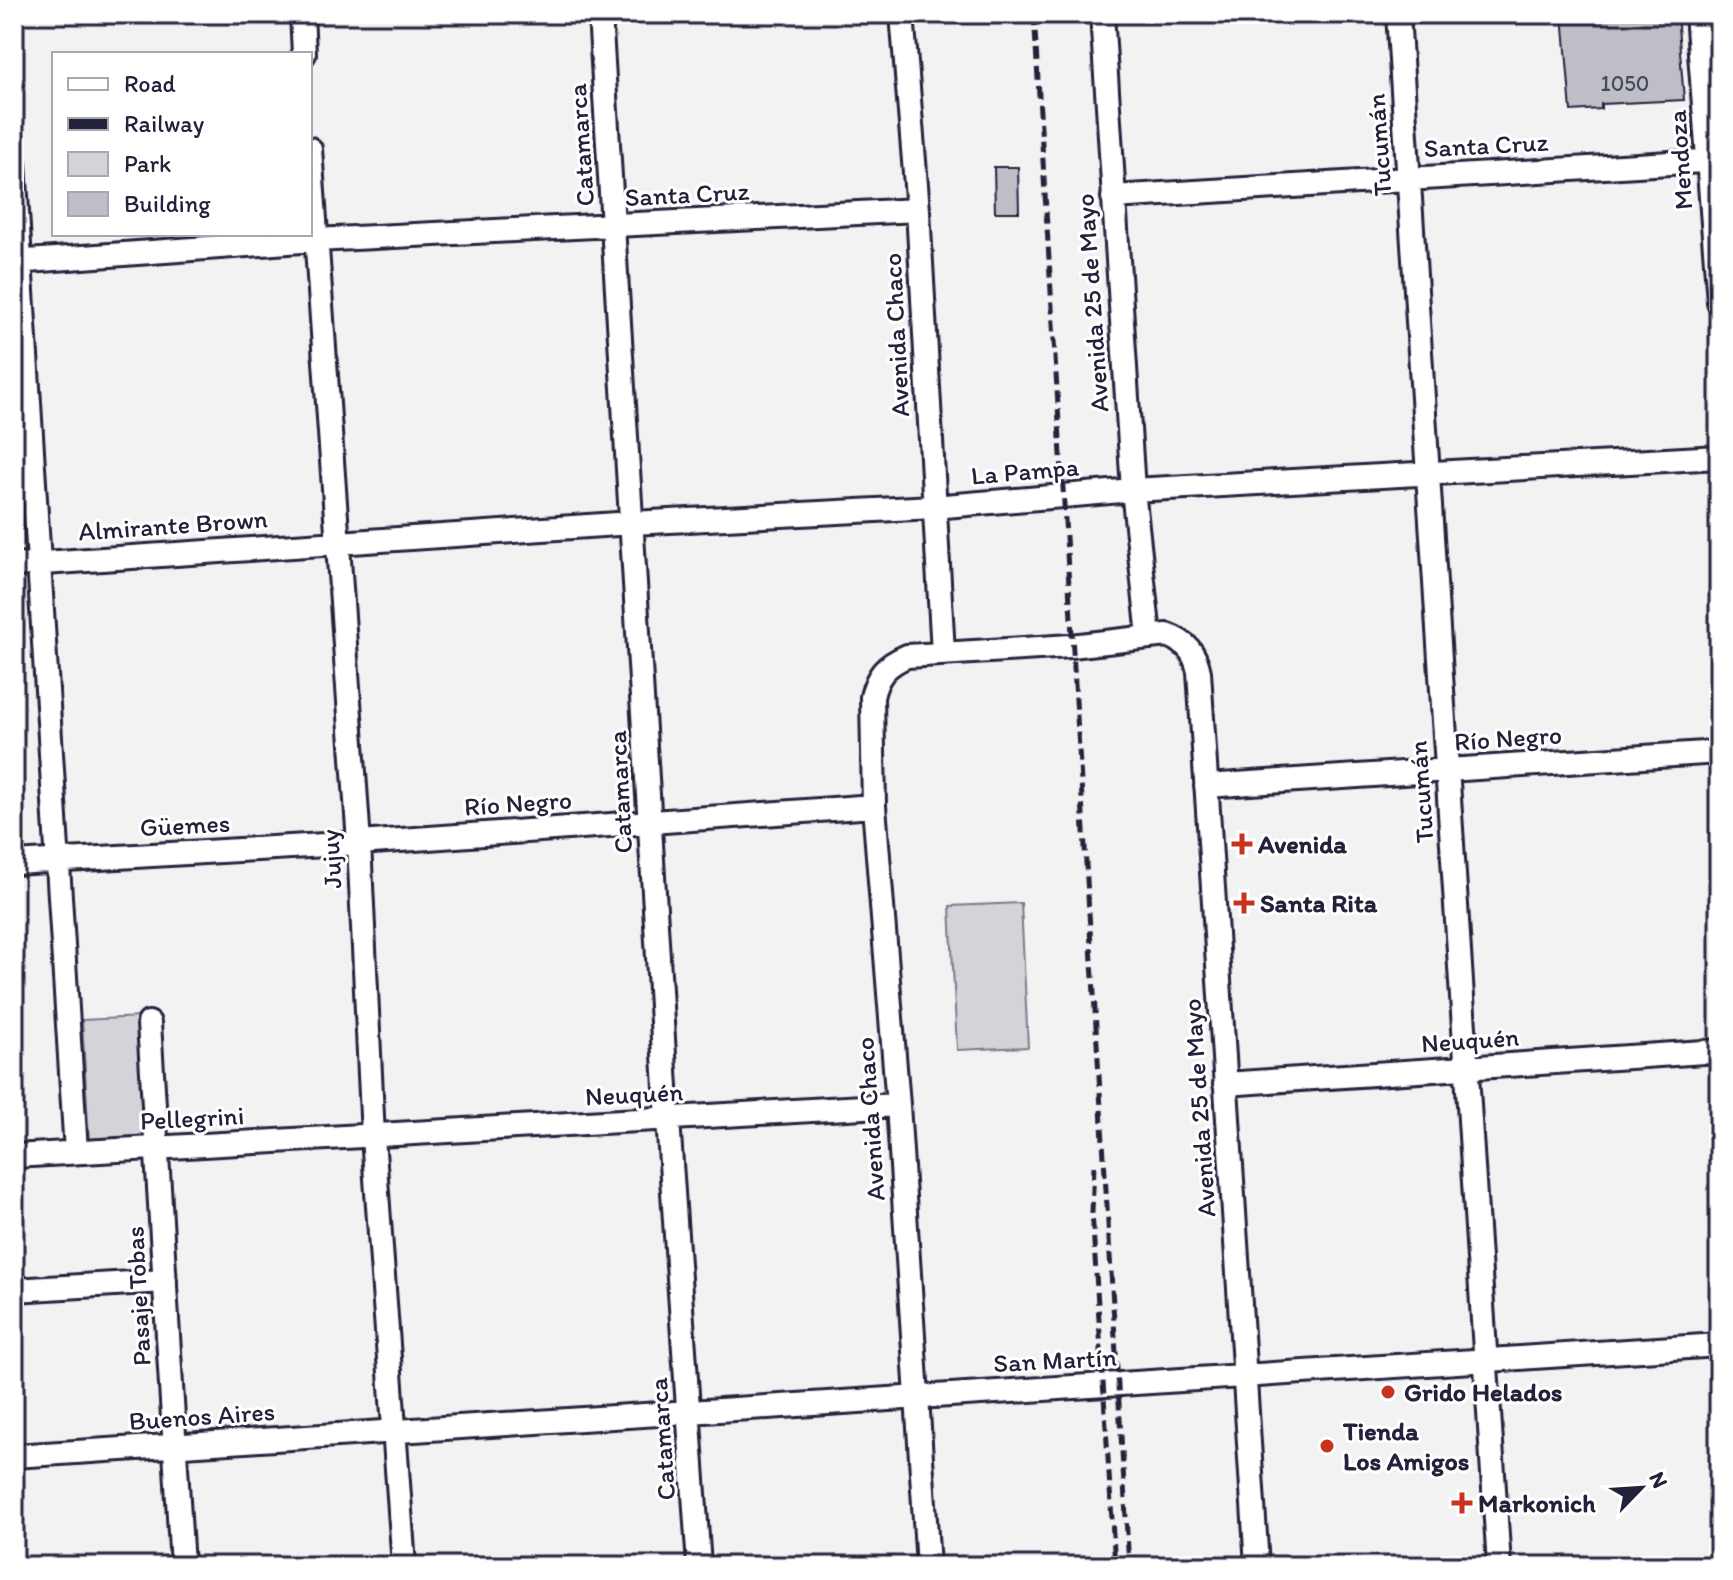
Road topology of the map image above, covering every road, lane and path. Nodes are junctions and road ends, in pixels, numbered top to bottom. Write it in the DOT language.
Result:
graph roads {
  1 [pos="302,14"];
  2 [pos="600,14"];
  3 [pos="902,14"];
  4 [pos="1102,14"];
  5 [pos="1398,14"];
  6 [pos="1697,14"];
  7 [pos="304,52"];
  8 [pos="1713,160"];
  9 [pos="14,164"];
  10 [pos="1409,178"];
  11 [pos="312,185"];
  12 [pos="1113,197"];
  13 [pos="918,210"];
  14 [pos="614,225"];
  15 [pos="315,240"];
  16 [pos="17,262"];
  17 [pos="1719,302"];
  18 [pos="1719,457"];
  19 [pos="1428,472"];
  20 [pos="1133,490"];
  21 [pos="933,507"];
  22 [pos="632,523"];
  23 [pos="336,542"];
  24 [pos="40,563"];
  25 [pos="14,565"];
  26 [pos="1149,636"];
  27 [pos="943,653"];
  28 [pos="1719,752"];
  29 [pos="1448,770"];
  30 [pos="1206,786"];
  31 [pos="874,806"];
  32 [pos="650,821"];
  33 [pos="359,843"];
  34 [pos="59,860"];
  35 [pos="14,863"];
  36 [pos="149,1023"];
  37 [pos="1719,1051"];
  38 [pos="1467,1068"];
  39 [pos="1225,1084"];
  40 [pos="898,1105"];
  41 [pos="668,1120"];
  42 [pos="373,1137"];
  43 [pos="157,1148"];
  44 [pos="76,1152"];
  45 [pos="14,1156"];
  46 [pos="165,1281"];
  47 [pos="14,1290"];
  48 [pos="1719,1345"];
  49 [pos="1487,1359"];
  50 [pos="1244,1375"];
  51 [pos="917,1397"];
  52 [pos="689,1413"];
  53 [pos="394,1432"];
  54 [pos="175,1446"];
  55 [pos="14,1456"];
  56 [pos="182,1566"];
  57 [pos="404,1566"];
  58 [pos="699,1566"];
  59 [pos="928,1566"];
  60 [pos="1257,1566"];
  61 [pos="1499,1566"];
  1 -- 7 [label="street"];
  2 -- 14 [label="street, Catamarca"];
  3 -- 13 [label="street, Avenida Chaco"];
  4 -- 12 [label="street, Avenida 25 de Mayo"];
  5 -- 10 [label="street, Tucumán"];
  6 -- 8 [label="street, Mendoza"];
  8 -- 10 [label="street, Santa Cruz"];
  8 -- 17 [label="street, Mendoza"];
  9 -- 16 [label="street"];
  10 -- 12 [label="street, Santa Cruz"];
  10 -- 19 [label="street, Tucumán"];
  11 -- 15 [label="street, Jujuy"];
  12 -- 20 [label="street, Avenida 25 de Mayo"];
  13 -- 14 [label="street, Santa Cruz"];
  13 -- 21 [label="street, Avenida Chaco"];
  14 -- 15 [label="street, Santa Cruz"];
  14 -- 22 [label="street, Catamarca"];
  15 -- 16 [label="street, Santa Cruz"];
  15 -- 23 [label="street, Jujuy"];
  16 -- 24 [label="street"];
  18 -- 19 [label="street, La Pampa"];
  19 -- 20 [label="street, La Pampa"];
  19 -- 29 [label="street, Tucumán"];
  20 -- 21 [label="street, La Pampa"];
  20 -- 26 [label="street, Avenida 25 de Mayo"];
  21 -- 22 [label="street, La Pampa"];
  21 -- 27 [label="street, Avenida Chaco"];
  22 -- 23 [label="street, La Pampa"];
  22 -- 32 [label="street, Catamarca"];
  23 -- 24 [label="street, Almirante Brown"];
  23 -- 33 [label="street, Jujuy"];
  24 -- 25 [label="street, Almirante Brown"];
  24 -- 34 [label="street"];
  26 -- 27 [label="street"];
  26 -- 30 [label="street, Avenida 25 de Mayo"];
  27 -- 31 [label="street, Avenida Chaco"];
  28 -- 29 [label="street, Río Negro"];
  29 -- 30 [label="street, Río Negro"];
  29 -- 38 [label="street, Tucumán"];
  30 -- 39 [label="street, Avenida 25 de Mayo"];
  31 -- 32 [label="street, Río Negro"];
  31 -- 40 [label="street, Avenida Chaco"];
  32 -- 33 [label="street, Río Negro"];
  32 -- 41 [label="street, Catamarca"];
  33 -- 34 [label="street, Güemes"];
  33 -- 42 [label="street, Jujuy"];
  34 -- 35 [label="street, Güemes"];
  34 -- 44 [label="street"];
  36 -- 43 [label="street, Pasaje Tobas"];
  37 -- 38 [label="street, Neuquén"];
  38 -- 39 [label="street, Neuquén"];
  38 -- 49 [label="street, Tucumán"];
  39 -- 50 [label="street, Avenida 25 de Mayo"];
  40 -- 41 [label="street, Neuquén"];
  40 -- 51 [label="street, Avenida Chaco"];
  41 -- 42 [label="street, Neuquén"];
  41 -- 52 [label="street, Catamarca"];
  42 -- 43 [label="street, Pellegrini"];
  42 -- 53 [label="street, Jujuy"];
  43 -- 44 [label="street, Pellegrini"];
  43 -- 46 [label="street, Pasaje Tobas"];
  44 -- 45 [label="street, Pellegrini"];
  46 -- 47 [label="street"];
  46 -- 54 [label="street, Pasaje Tobas"];
  48 -- 49 [label="street, San Martín"];
  49 -- 50 [label="street, San Martín"];
  49 -- 61 [label="street, Tucumán"];
  50 -- 51 [label="street, San Martín"];
  50 -- 60 [label="street, Avenida 25 de Mayo"];
  51 -- 52 [label="street, San Martín"];
  51 -- 59 [label="street, Avenida Chaco"];
  52 -- 53 [label="street, San Martín"];
  52 -- 58 [label="street, Catamarca"];
  53 -- 54 [label="street, Buenos Aires"];
  53 -- 57 [label="street, Jujuy"];
  54 -- 55 [label="street, Buenos Aires"];
  54 -- 56 [label="street, Pasaje Tobas"];
}
